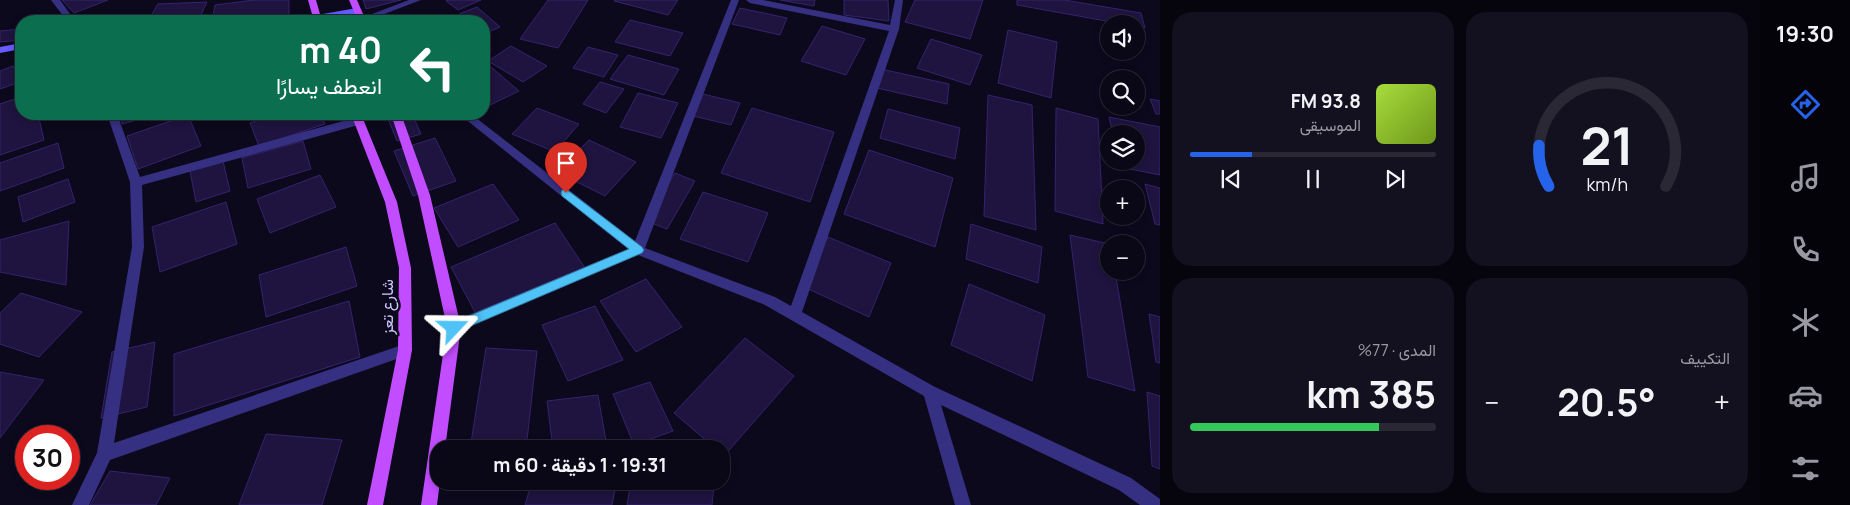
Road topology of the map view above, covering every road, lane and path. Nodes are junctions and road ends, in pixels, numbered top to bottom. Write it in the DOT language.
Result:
graph roads {
  1 [pos="55,0"];
  2 [pos="312,0"];
  3 [pos="353,0"];
  4 [pos="417,0"];
  5 [pos="736,0"];
  6 [pos="750,0"];
  7 [pos="899,0"];
  8 [pos="357,11"];
  9 [pos="66,15"];
  10 [pos="316,15"];
  11 [pos="340,15"];
  12 [pos="359,15"];
  13 [pos="378,15"];
  14 [pos="894,29"];
  15 [pos="15,47"];
  16 [pos="0,50"];
  17 [pos="114,120"];
  18 [pos="347,120"];
  19 [pos="358,120"];
  20 [pos="398,120"];
  21 [pos="472,120"];
  22 [pos="136,182"];
  23 [pos="638,250"];
  24 [pos="794,315"];
  25 [pos="454,328"];
  26 [pos="405,350"];
  27 [pos="930,392"];
  28 [pos="104,454"];
  29 [pos="80,505"];
  30 [pos="375,505"];
  31 [pos="429,505"];
  32 [pos="964,505"];
  33 [pos="1154,505"];
  1 -- 9 [label="street"];
  2 -- 10 [label="main road"];
  3 -- 8 [label="main road"];
  4 -- 13 [label="street"];
  5 -- 23 [label="street"];
  6 -- 14 [label="street"];
  7 -- 14 [label="street"];
  8 -- 11 [label="main road"];
  8 -- 12 [label="main road"];
  14 -- 24 [label="street"];
  15 -- 16 [label="main road"];
  17 -- 22 [label="street"];
  18 -- 22 [label="street"];
  19 -- 26 [label="main road, شارع تعز"];
  20 -- 25 [label="main road"];
  21 -- 23 [label="street"];
  22 -- 28 [label="street"];
  23 -- 24 [label="street"];
  23 -- 25 [label="street"];
  24 -- 27 [label="street"];
  25 -- 31 [label="main road"];
  26 -- 28 [label="street"];
  26 -- 30 [label="main road, شارع تعز"];
  27 -- 32 [label="street"];
  27 -- 33 [label="street"];
  28 -- 29 [label="street"];
}
